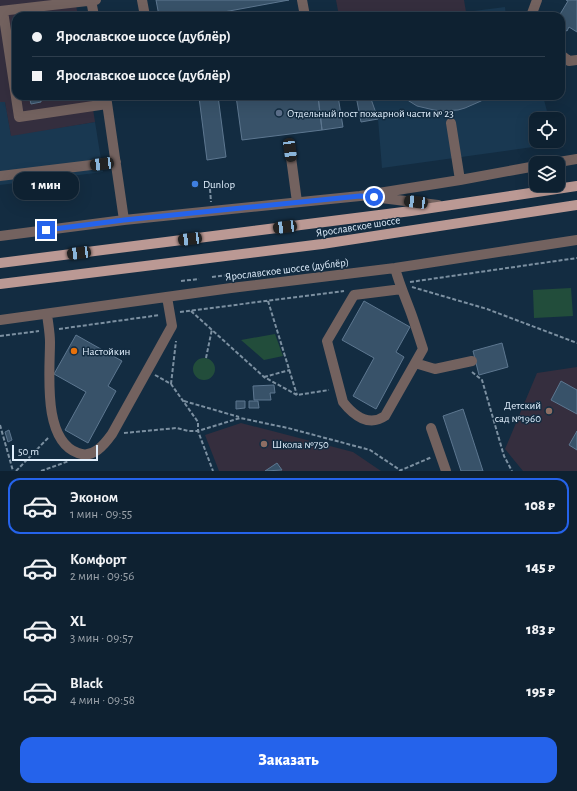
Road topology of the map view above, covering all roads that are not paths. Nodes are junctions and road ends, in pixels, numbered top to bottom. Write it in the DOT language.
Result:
graph roads {
  1 [pos="93,0"];
  2 [pos="142,0"];
  3 [pos="302,0"];
  4 [pos="537,0"];
  5 [pos="71,2"];
  6 [pos="1,11"];
  7 [pos="94,12"];
  8 [pos="144,12"];
  9 [pos="304,12"];
  10 [pos="532,12"];
  11 [pos="565,58"];
  12 [pos="577,60"];
  13 [pos="12,76"];
  14 [pos="16,100"];
  15 [pos="107,100"];
  16 [pos="451,123"];
  17 [pos="290,150"];
  18 [pos="577,159"];
  19 [pos="565,161"];
  20 [pos="116,162"];
  21 [pos="529,167"];
  22 [pos="0,176"];
  23 [pos="460,180"];
  24 [pos="577,186"];
  25 [pos="360,196"];
  26 [pos="297,202"];
  27 [pos="577,205"];
  28 [pos="444,206"];
  29 [pos="124,220"];
  30 [pos="0,236"];
  31 [pos="577,240"];
  32 [pos="0,263"];
  33 [pos="395,268"];
  34 [pos="0,284"];
  35 [pos="400,286"];
  36 [pos="167,297"];
  37 [pos="47,314"];
  38 [pos="0,320"];
  39 [pos="472,361"];
  40 [pos="415,362"];
  41 [pos="431,428"];
  42 [pos="446,471"];
  1 -- 5 [label="street"];
  1 -- 7 [label="street"];
  2 -- 8 [label="street"];
  3 -- 9 [label="street"];
  4 -- 10 [label="street"];
  5 -- 6 [label="street"];
  6 -- 13 [label="street"];
  11 -- 12 [label="street"];
  14 -- 15 [label="street"];
  15 -- 20 [label="street"];
  16 -- 23 [label="street"];
  17 -- 26 [label="street"];
  18 -- 19 [label="street"];
  20 -- 22 [label="street"];
  20 -- 29 [label="street"];
  21 -- 23 [label="street"];
  23 -- 25 [label="street"];
  24 -- 28 [label="main road, Ярославское шоссе"];
  25 -- 26 [label="street"];
  25 -- 28 [label="street"];
  26 -- 29 [label="street"];
  27 -- 34 [label="main road, Ярославское шоссе"];
  28 -- 32 [label="main road, Ярославское шоссе"];
  29 -- 30 [label="street"];
  31 -- 33 [label="street, Ярославское шоссе (дублёр)"];
  33 -- 35 [label="street"];
  33 -- 36 [label="street, Ярославское шоссе (дублёр)"];
  35 -- 40 [label="street"];
  35 -- 40 [label="street"];
  36 -- 37 [label="street, Ярославское шоссе (дублёр)"];
  36 -- 37 [label="street"];
  37 -- 38 [label="street, Ярославское шоссе (дублёр)"];
  39 -- 40 [label="street"];
  41 -- 42 [label="street"];
}
